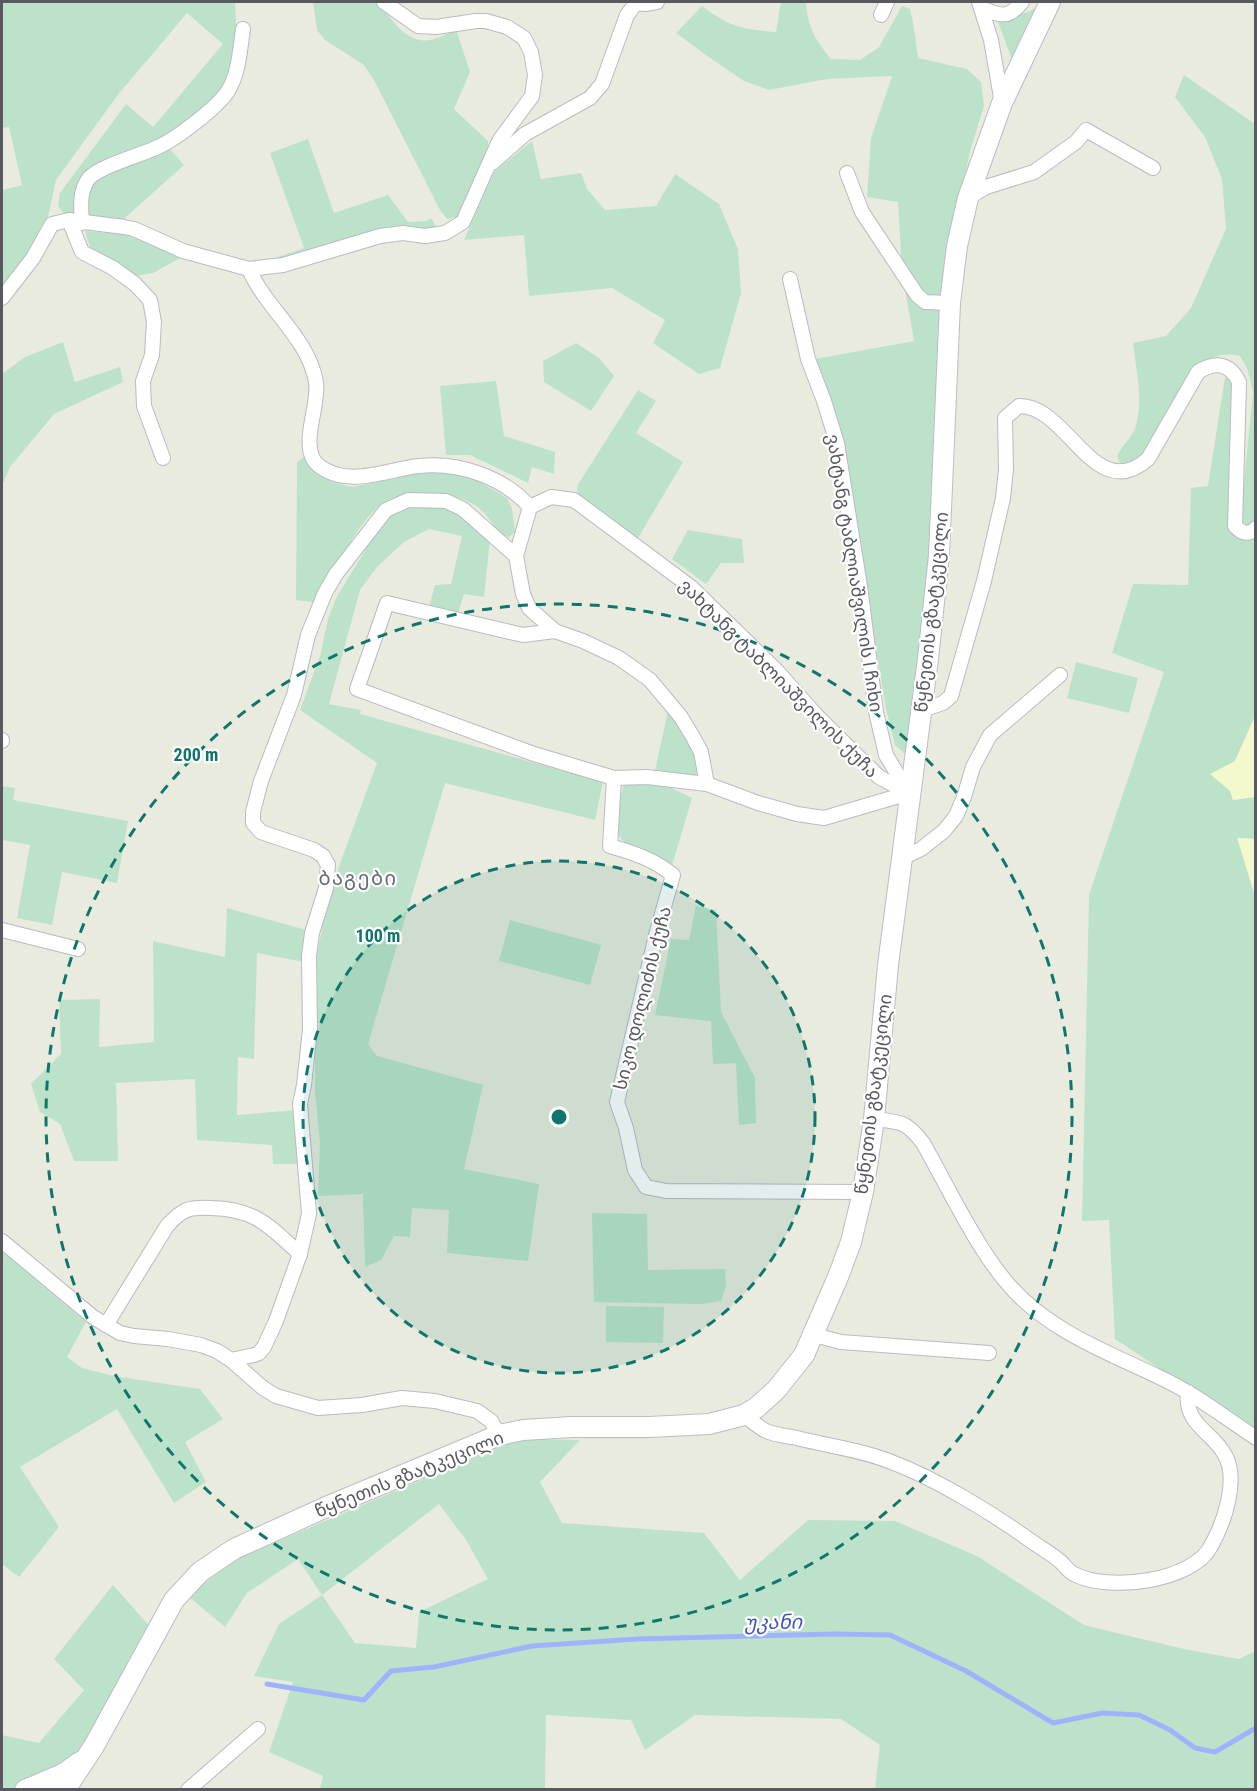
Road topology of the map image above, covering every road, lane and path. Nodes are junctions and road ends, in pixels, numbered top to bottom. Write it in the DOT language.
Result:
graph roads {
  1 [pos="384,2"];
  2 [pos="635,2"];
  3 [pos="657,2"];
  4 [pos="887,2"];
  5 [pos="1022,2"];
  6 [pos="1050,2"];
  7 [pos="980,5"];
  8 [pos="881,15"];
  9 [pos="243,29"];
  10 [pos="1002,103"];
  11 [pos="488,167"];
  12 [pos="1153,168"];
  13 [pos="848,173"];
  14 [pos="968,198"];
  15 [pos="75,222"];
  16 [pos="249,269"];
  17 [pos="790,279"];
  18 [pos="2,298"];
  19 [pos="950,303"];
  20 [pos="163,458"];
  21 [pos="530,507"];
  22 [pos="1256,528"];
  23 [pos="516,556"];
  24 [pos="555,631"];
  25 [pos="1060,675"];
  26 [pos="922,710"];
  27 [pos="614,778"];
  28 [pos="707,784"];
  29 [pos="909,793"];
  30 [pos="902,858"];
  31 [pos="2,930"];
  32 [pos="78,949"];
  33 [pos="874,1119"];
  34 [pos="863,1192"];
  35 [pos="2,1241"];
  36 [pos="300,1254"];
  37 [pos="106,1325"];
  38 [pos="814,1335"];
  39 [pos="989,1353"];
  40 [pos="231,1360"];
  41 [pos="1188,1392"];
  42 [pos="744,1415"];
  43 [pos="499,1435"];
  44 [pos="1256,1438"];
  45 [pos="258,1729"];
  46 [pos="87,1756"];
  47 [pos="25,1790"];
  48 [pos="65,1790"];
  49 [pos="188,1790"];
  1 -- 11 [label="street"];
  2 -- 3 [label="street"];
  2 -- 11 [label="street"];
  4 -- 8 [label="street"];
  5 -- 7 [label="street"];
  6 -- 10 [label="main road, წყნეთის გზატკეცილი"];
  7 -- 10 [label="street"];
  9 -- 15 [label="street"];
  10 -- 14 [label="main road, წყნეთის გზატკეცილი"];
  11 -- 16 [label="street"];
  12 -- 14 [label="street"];
  13 -- 19 [label="street"];
  14 -- 19 [label="main road, წყნეთის გზატკეცილი"];
  15 -- 16 [label="street"];
  15 -- 18 [label="street"];
  15 -- 20 [label="street"];
  16 -- 21 [label="street"];
  17 -- 29 [label="street, ვახტანგ ტაბლიაშვილის I ჩიხი"];
  19 -- 26 [label="main road, წყნეთის გზატკეცილი"];
  21 -- 23 [label="street"];
  21 -- 29 [label="street, ვახტანგ ტაბლიაშვილის ქუჩა"];
  22 -- 26 [label="street"];
  23 -- 24 [label="street"];
  23 -- 36 [label="street"];
  24 -- 27 [label="street"];
  24 -- 28 [label="street"];
  25 -- 30 [label="street"];
  26 -- 29 [label="main road, წყნეთის გზატკეცილი"];
  27 -- 28 [label="street"];
  27 -- 34 [label="street, სიკო დოლიძის ქუჩა"];
  28 -- 29 [label="street"];
  29 -- 30 [label="main road, წყნეთის გზატკეცილი"];
  30 -- 33 [label="main road, წყნეთის გზატკეცილი"];
  31 -- 32 [label="street"];
  33 -- 34 [label="main road, წყნეთის გზატკეცილი"];
  33 -- 41 [label="street"];
  34 -- 38 [label="main road, წყნეთის გზატკეცილი"];
  35 -- 37 [label="street"];
  36 -- 37 [label="street"];
  36 -- 40 [label="street"];
  37 -- 40 [label="street"];
  38 -- 39 [label="street"];
  38 -- 42 [label="main road, წყნეთის გზატკეცილი"];
  40 -- 43 [label="street"];
  41 -- 42 [label="street"];
  41 -- 44 [label="street"];
  42 -- 43 [label="main road, წყნეთის გზატკეცილი"];
  43 -- 46 [label="main road, წყნეთის გზატკეცილი"];
  45 -- 49 [label="street"];
  46 -- 47 [label="main road, წყნეთის გზატკეცილი"];
  46 -- 48 [label="main road, წყნეთის გზატკეცილი"];
}
